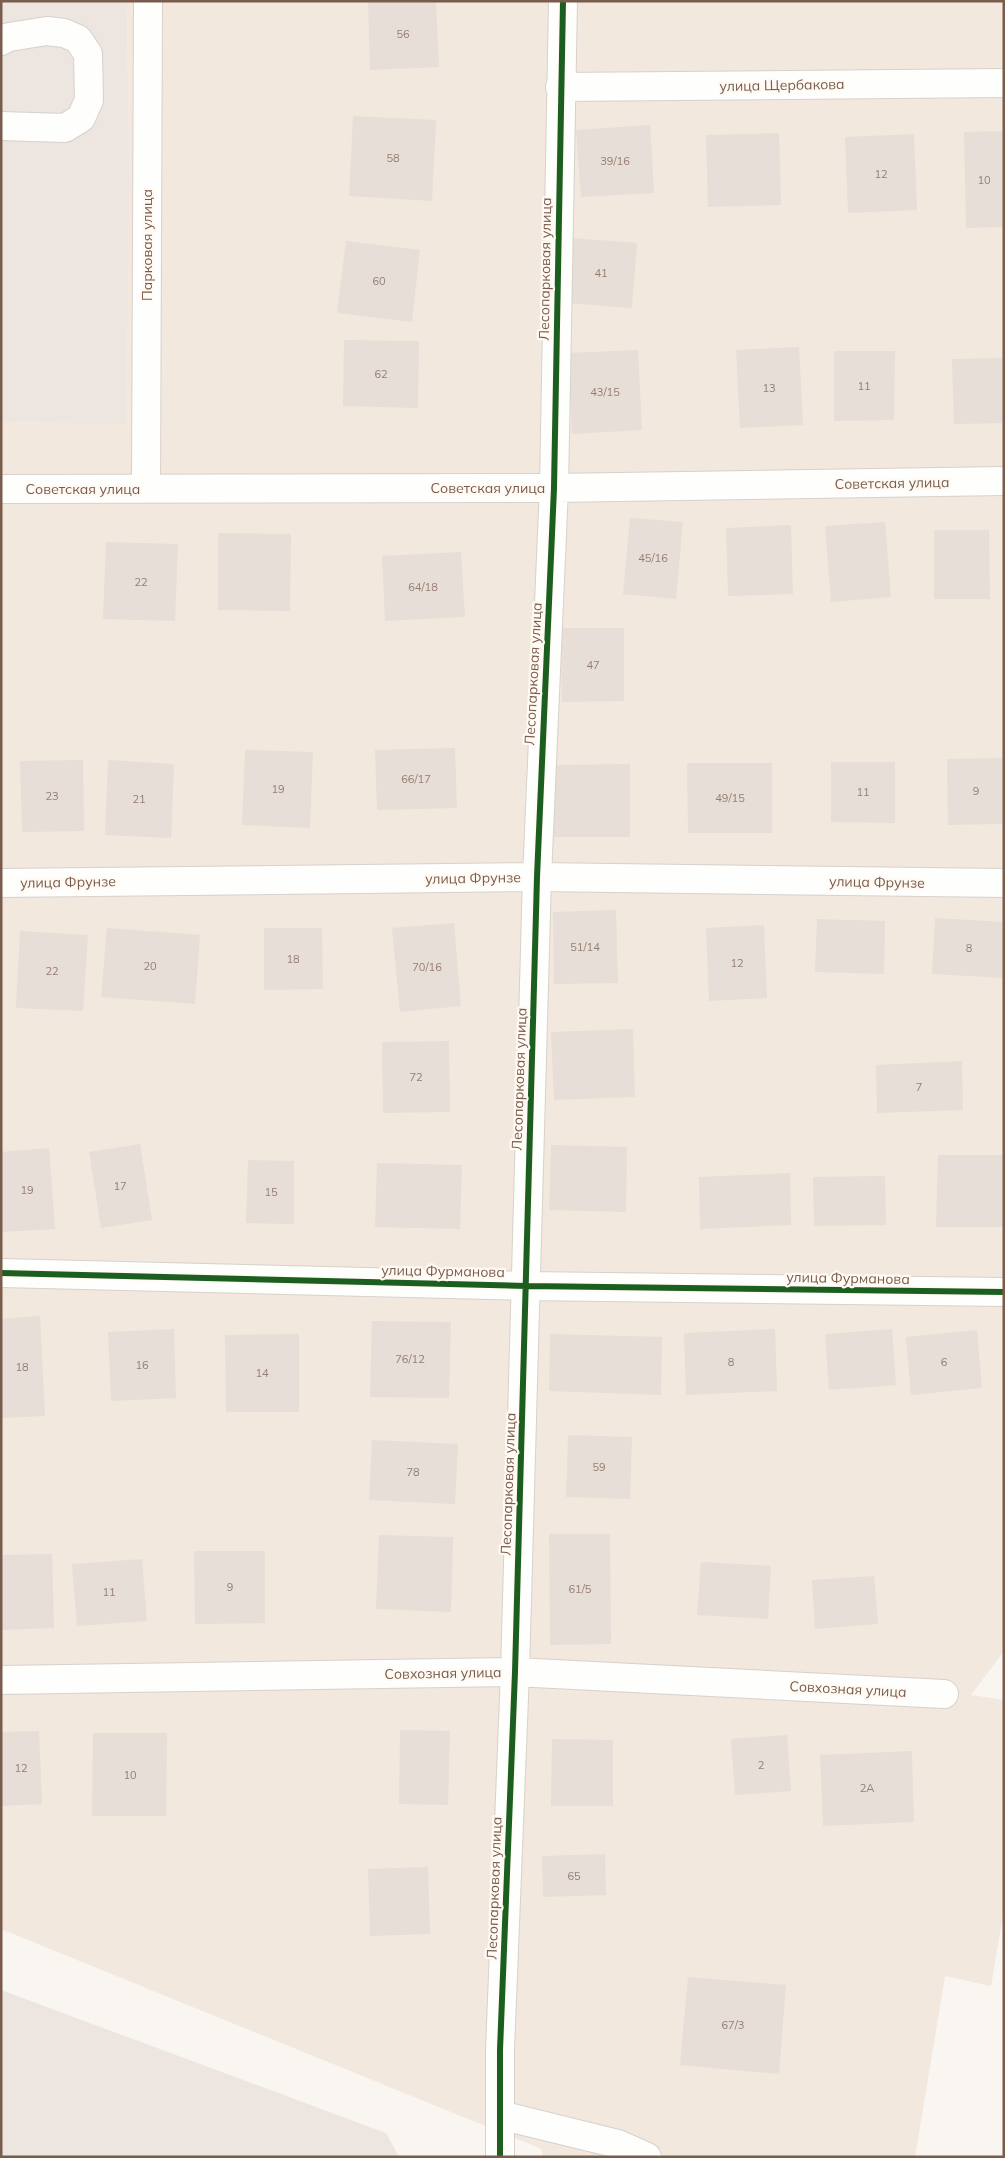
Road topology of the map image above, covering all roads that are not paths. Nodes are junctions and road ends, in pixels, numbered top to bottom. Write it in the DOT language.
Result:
graph roads {
  1 [pos="148,1"];
  2 [pos="563,1"];
  3 [pos="1,42"];
  4 [pos="1004,82"];
  5 [pos="560,87"];
  6 [pos="1,126"];
  7 [pos="1004,481"];
  8 [pos="146,488"];
  9 [pos="554,488"];
  10 [pos="1,489"];
  11 [pos="536,877"];
  12 [pos="1,883"];
  13 [pos="1004,884"];
  14 [pos="1,1272"];
  15 [pos="526,1286"];
  16 [pos="1004,1292"];
  17 [pos="515,1672"];
  18 [pos="1,1680"];
  19 [pos="944,1694"];
  20 [pos="500,2115"];
  21 [pos="500,2157"];
  22 [pos="648,2157"];
  1 -- 8 [label="street, Парковая улица"];
  2 -- 5 [label="street, Лесопарковая улица"];
  3 -- 6 [label="street"];
  4 -- 5 [label="street, улица Щербакова"];
  5 -- 9 [label="street, Лесопарковая улица"];
  7 -- 9 [label="street, Советская улица"];
  8 -- 9 [label="street, Советская улица"];
  8 -- 10 [label="street, Советская улица"];
  9 -- 11 [label="street, Лесопарковая улица"];
  11 -- 12 [label="street, улица Фрунзе"];
  11 -- 13 [label="street, улица Фрунзе"];
  11 -- 15 [label="street, Лесопарковая улица"];
  14 -- 15 [label="street, улица Фурманова"];
  15 -- 16 [label="street, улица Фурманова"];
  15 -- 17 [label="street, Лесопарковая улица"];
  17 -- 18 [label="street, Совхозная улица"];
  17 -- 19 [label="street, Совхозная улица"];
  17 -- 20 [label="street, Лесопарковая улица"];
  20 -- 21 [label="street, Лесопарковая улица"];
  20 -- 22 [label="street"];
}
